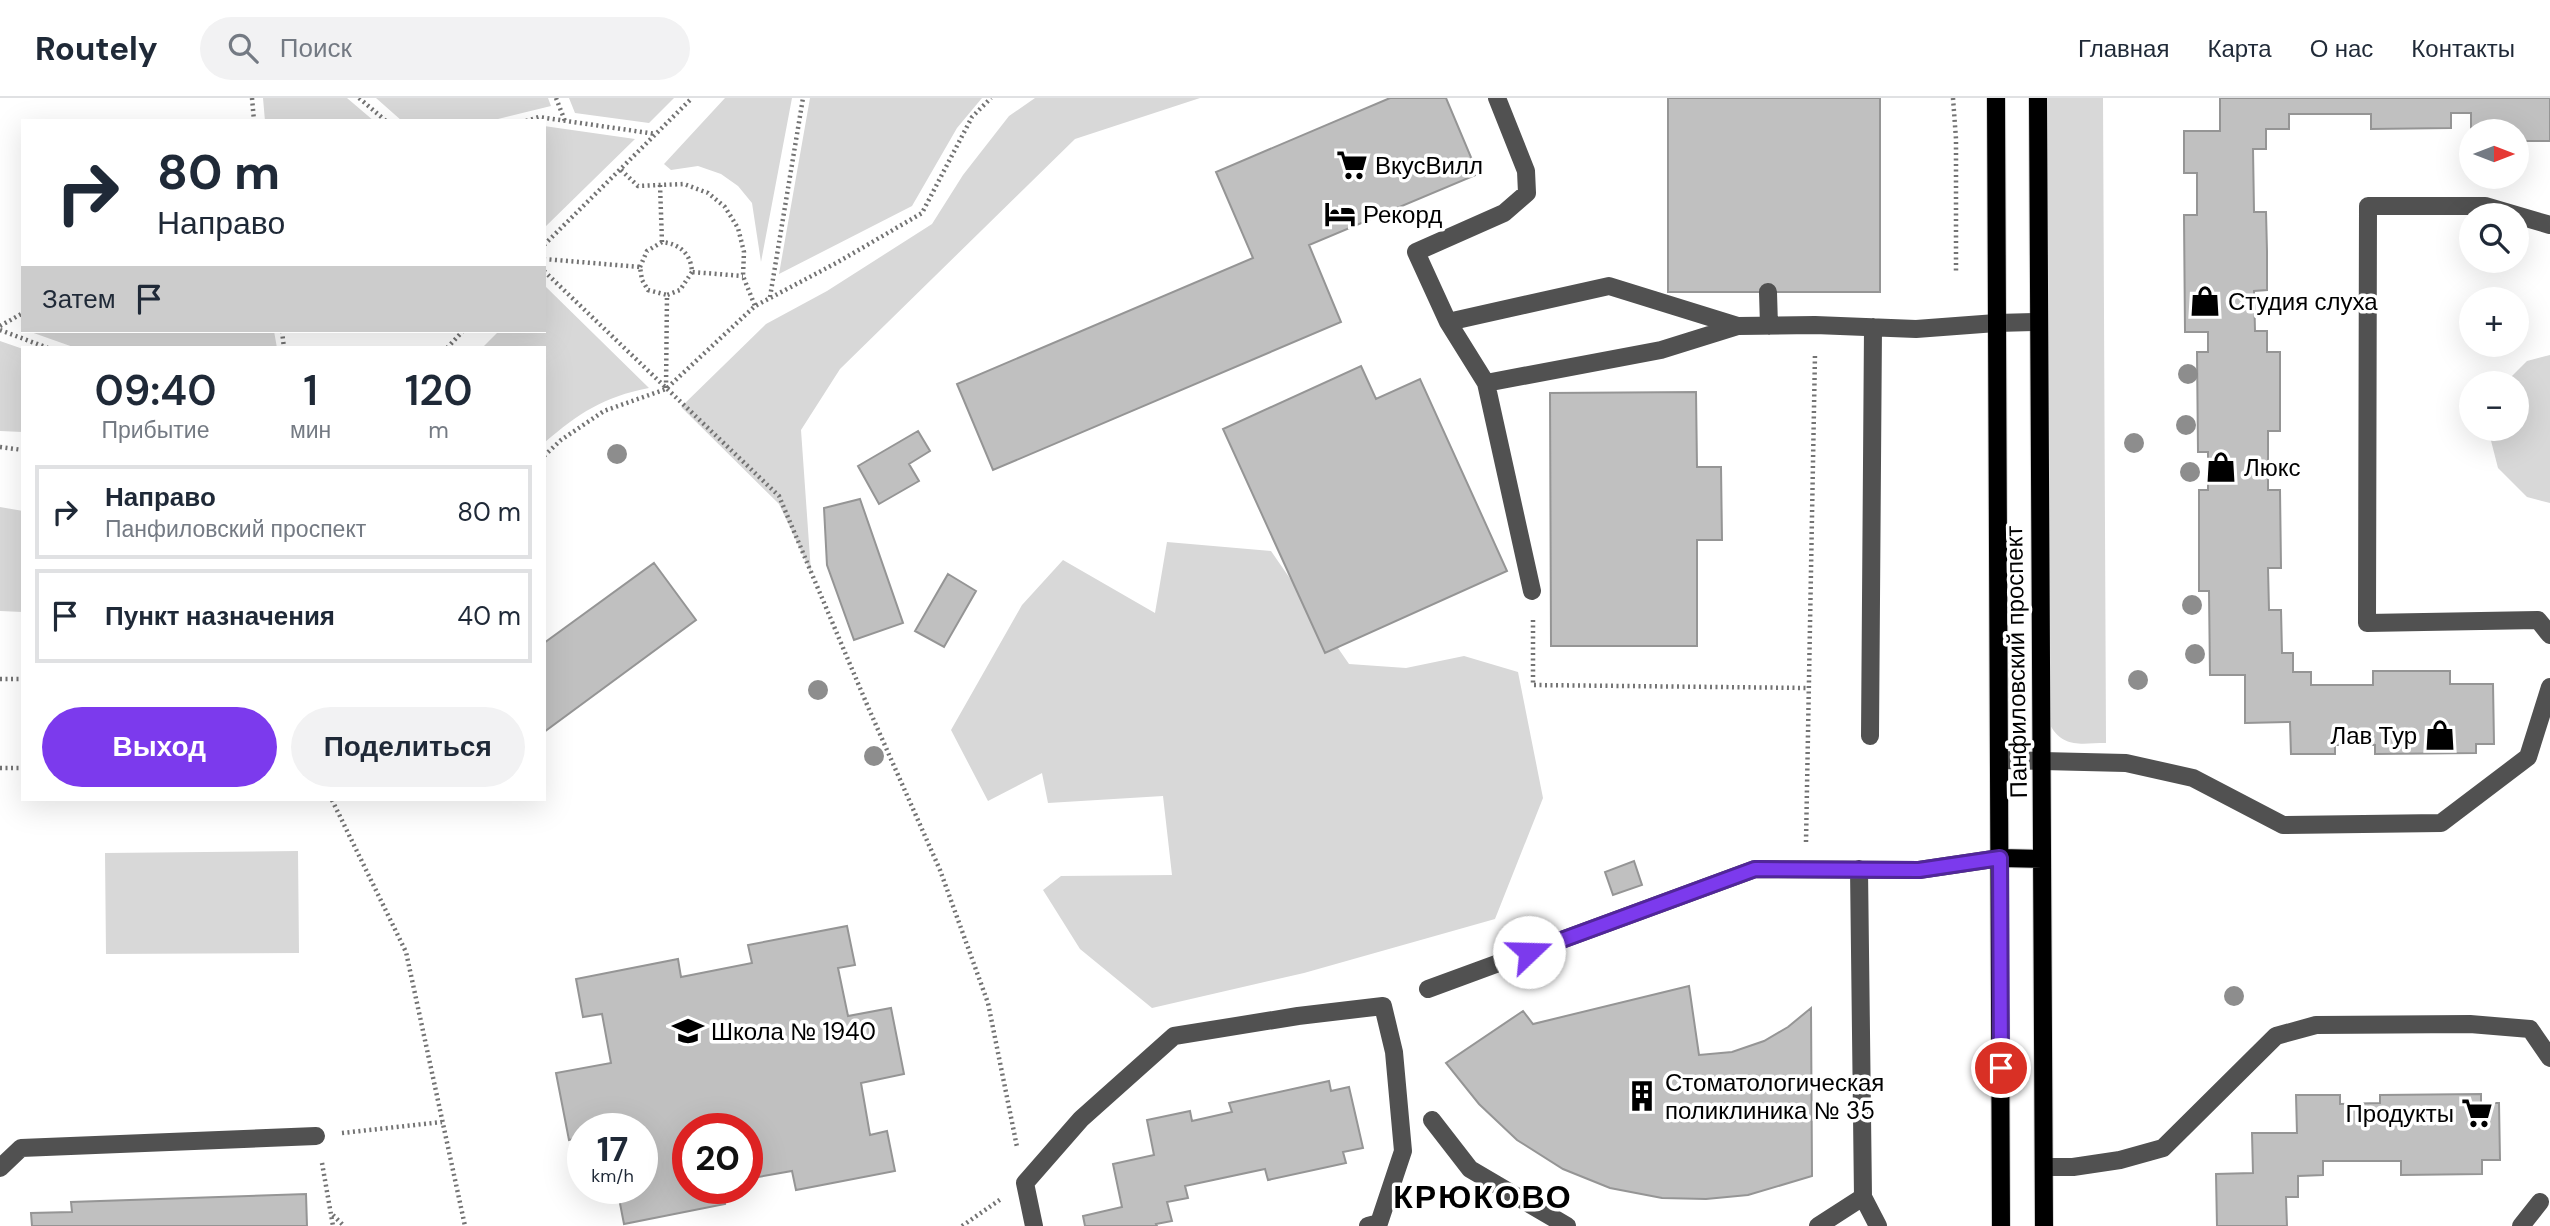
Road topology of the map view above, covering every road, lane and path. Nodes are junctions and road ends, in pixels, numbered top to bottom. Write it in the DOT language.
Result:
graph roads {
  1 [pos="252,98"];
  2 [pos="359,98"];
  3 [pos="556,98"];
  4 [pos="692,98"];
  5 [pos="803,98"];
  6 [pos="991,98"];
  7 [pos="1497,98"];
  8 [pos="1953,98"];
  9 [pos="1996,98"];
  10 [pos="2038,98"];
  11 [pos="254,119"];
  12 [pos="384,119"];
  13 [pos="533,119"];
  14 [pos="565,121"];
  15 [pos="656,134"];
  16 [pos="621,170"];
  17 [pos="660,185"];
  18 [pos="2550,225"];
  19 [pos="662,242"];
  20 [pos="546,243"];
  21 [pos="546,259"];
  22 [pos="640,267"];
  23 [pos="1956,271"];
  24 [pos="692,272"];
  25 [pos="546,273"];
  26 [pos="743,276"];
  27 [pos="1768,292"];
  28 [pos="667,295"];
  29 [pos="769,298"];
  30 [pos="755,306"];
  31 [pos="21,314"];
  32 [pos="1448,322"];
  33 [pos="2037,322"];
  34 [pos="1996,323"];
  35 [pos="1815,325"];
  36 [pos="1738,326"];
  37 [pos="1769,326"];
  38 [pos="1873,327"];
  39 [pos="0,328"];
  40 [pos="461,333"];
  41 [pos="43,346"];
  42 [pos="449,346"];
  43 [pos="1486,383"];
  44 [pos="666,389"];
  45 [pos="0,447"];
  46 [pos="21,450"];
  47 [pos="546,454"];
  48 [pos="1532,591"];
  49 [pos="2550,635"];
  50 [pos="0,679"];
  51 [pos="21,679"];
  52 [pos="2550,687"];
  53 [pos="1809,688"];
  54 [pos="1870,736"];
  55 [pos="2000,760"];
  56 [pos="2041,761"];
  57 [pos="0,768"];
  58 [pos="21,768"];
  59 [pos="332,801"];
  60 [pos="2000,858"];
  61 [pos="2042,859"];
  62 [pos="1805,869"];
  63 [pos="1859,869"];
  64 [pos="1428,989"];
  65 [pos="2550,1058"];
  66 [pos="1432,1120"];
  67 [pos="442,1122"];
  68 [pos="316,1136"];
  69 [pos="2044,1167"];
  70 [pos="0,1168"];
  71 [pos="1025,1182"];
  72 [pos="1863,1197"];
  73 [pos="2540,1202"];
  74 [pos="332,1214"];
  75 [pos="333,1226"];
  76 [pos="344,1226"];
  77 [pos="465,1226"];
  78 [pos="962,1226"];
  79 [pos="1034,1226"];
  80 [pos="1368,1226"];
  81 [pos="1567,1226"];
  82 [pos="1818,1226"];
  83 [pos="1878,1226"];
  84 [pos="2001,1226"];
  85 [pos="2044,1226"];
  86 [pos="2522,1226"];
  1 -- 11 [label="path"];
  2 -- 12 [label="path"];
  3 -- 14 [label="path"];
  4 -- 15 [label="path"];
  5 -- 29 [label="path"];
  6 -- 29 [label="path"];
  7 -- 32 [label="lane"];
  8 -- 23 [label="path"];
  9 -- 34 [label="main road, Панфиловский проспект"];
  10 -- 33 [label="main road, Панфиловский проспект"];
  13 -- 14 [label="path"];
  14 -- 15 [label="path"];
  15 -- 16 [label="path"];
  16 -- 17 [label="path"];
  16 -- 20 [label="path"];
  17 -- 19 [label="path"];
  17 -- 26 [label="path"];
  18 -- 49 [label="lane"];
  19 -- 22 [label="path"];
  19 -- 24 [label="path"];
  21 -- 22 [label="path"];
  22 -- 28 [label="path"];
  24 -- 26 [label="path"];
  24 -- 28 [label="path"];
  25 -- 44 [label="path"];
  26 -- 30 [label="path"];
  27 -- 37 [label="lane"];
  28 -- 44 [label="path"];
  29 -- 30 [label="path"];
  30 -- 44 [label="path"];
  31 -- 39 [label="path"];
  32 -- 36 [label="lane"];
  32 -- 43 [label="lane"];
  33 -- 34 [label="lane"];
  33 -- 56 [label="main road, Панфиловский проспект"];
  34 -- 38 [label="lane"];
  34 -- 55 [label="main road, Панфиловский проспект"];
  35 -- 37 [label="lane"];
  35 -- 38 [label="lane"];
  35 -- 53 [label="path"];
  36 -- 37 [label="lane"];
  36 -- 43 [label="lane"];
  38 -- 54 [label="lane"];
  39 -- 41 [label="path"];
  40 -- 42 [label="path"];
  43 -- 48 [label="lane"];
  44 -- 47 [label="path"];
  44 -- 71 [label="path"];
  45 -- 46 [label="path"];
  48 -- 53 [label="path"];
  50 -- 51 [label="path"];
  52 -- 56 [label="lane"];
  53 -- 62 [label="path"];
  55 -- 56 [label="lane"];
  55 -- 60 [label="main road, Панфиловский проспект"];
  56 -- 61 [label="main road, Панфиловский проспект"];
  57 -- 58 [label="path"];
  59 -- 67 [label="path"];
  60 -- 61 [label="main road"];
  60 -- 63 [label="lane"];
  60 -- 84 [label="main road, Панфиловский проспект"];
  61 -- 69 [label="main road, Панфиловский проспект"];
  62 -- 63 [label="lane"];
  62 -- 64 [label="lane"];
  63 -- 72 [label="lane"];
  65 -- 69 [label="lane"];
  66 -- 81 [label="lane"];
  67 -- 68 [label="path"];
  67 -- 77 [label="path"];
  68 -- 70 [label="lane"];
  68 -- 74 [label="path"];
  69 -- 85 [label="main road, Панфиловский проспект"];
  71 -- 78 [label="path"];
  71 -- 79 [label="lane"];
  71 -- 80 [label="lane"];
  72 -- 82 [label="lane"];
  72 -- 83 [label="lane"];
  73 -- 86 [label="lane"];
  74 -- 75 [label="path"];
  74 -- 76 [label="path"];
}
